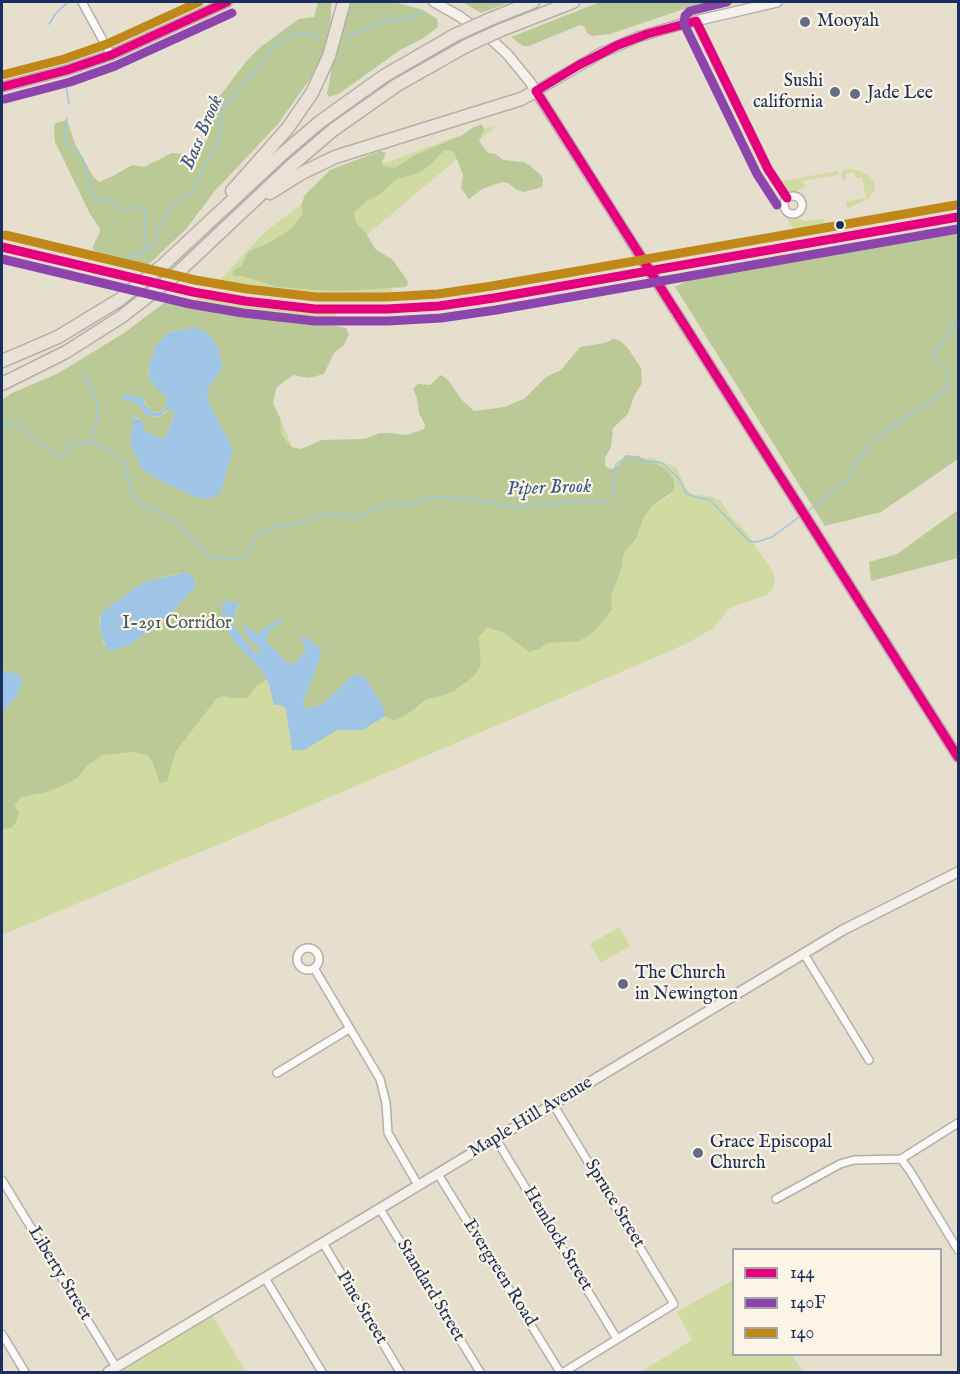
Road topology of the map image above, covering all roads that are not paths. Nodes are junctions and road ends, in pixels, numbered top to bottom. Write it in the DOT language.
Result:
graph roads {
  1 [pos="82,2"];
  2 [pos="227,2"];
  3 [pos="344,2"];
  4 [pos="434,2"];
  5 [pos="533,2"];
  6 [pos="573,2"];
  7 [pos="777,2"];
  8 [pos="696,21"];
  9 [pos="111,55"];
  10 [pos="2,87"];
  11 [pos="536,91"];
  12 [pos="787,198"];
  13 [pos="252,202"];
  14 [pos="180,250"];
  15 [pos="2,361"];
  16 [pos="2,384"];
  17 [pos="958,757"];
  18 [pos="958,872"];
  19 [pos="804,954"];
  20 [pos="314,968"];
  21 [pos="349,1029"];
  22 [pos="869,1060"];
  23 [pos="276,1073"];
  24 [pos="553,1104"];
  25 [pos="958,1123"];
  26 [pos="496,1139"];
  27 [pos="901,1159"];
  28 [pos="438,1174"];
  29 [pos="2,1180"];
  30 [pos="418,1185"];
  31 [pos="776,1199"];
  32 [pos="380,1209"];
  33 [pos="323,1243"];
  34 [pos="957,1244"];
  35 [pos="265,1278"];
  36 [pos="2,1334"];
  37 [pos="617,1339"];
  38 [pos="112,1370"];
  39 [pos="25,1372"];
  40 [pos="322,1372"];
  41 [pos="400,1372"];
  42 [pos="480,1372"];
  43 [pos="562,1372"];
  1 -- 9 [label="street"];
  2 -- 9 [label="main road"];
  3 -- 14 [label="highway"];
  4 -- 11 [label="main road"];
  5 -- 14 [label="highway, bridge"];
  6 -- 13 [label="highway, bridge"];
  7 -- 8 [label="main road"];
  8 -- 11 [label="main road"];
  8 -- 12 [label="street"];
  9 -- 10 [label="main road"];
  11 -- 13 [label="highway"];
  11 -- 17 [label="main road"];
  13 -- 16 [label="highway"];
  14 -- 15 [label="highway"];
  18 -- 19 [label="main road, Maple Hill Avenue"];
  19 -- 22 [label="street"];
  19 -- 24 [label="main road, Maple Hill Avenue"];
  20 -- 21 [label="street"];
  21 -- 23 [label="street"];
  21 -- 30 [label="street"];
  24 -- 26 [label="main road, Maple Hill Avenue"];
  24 -- 37 [label="street, Spruce Street"];
  25 -- 27 [label="street"];
  26 -- 28 [label="main road, Maple Hill Avenue"];
  26 -- 37 [label="street, Hemlock Street"];
  27 -- 31 [label="street"];
  27 -- 34 [label="street"];
  28 -- 30 [label="main road, Maple Hill Avenue"];
  28 -- 43 [label="street, Evergreen Road"];
  29 -- 38 [label="street, Liberty Street"];
  30 -- 32 [label="main road, Maple Hill Avenue"];
  32 -- 33 [label="main road, Maple Hill Avenue"];
  32 -- 42 [label="street, Standard Street"];
  33 -- 35 [label="main road, Maple Hill Avenue"];
  33 -- 41 [label="street, Pine Street"];
  35 -- 38 [label="main road, Maple Hill Avenue"];
  35 -- 40 [label="street"];
  36 -- 39 [label="street"];
  37 -- 43 [label="street"];
}
